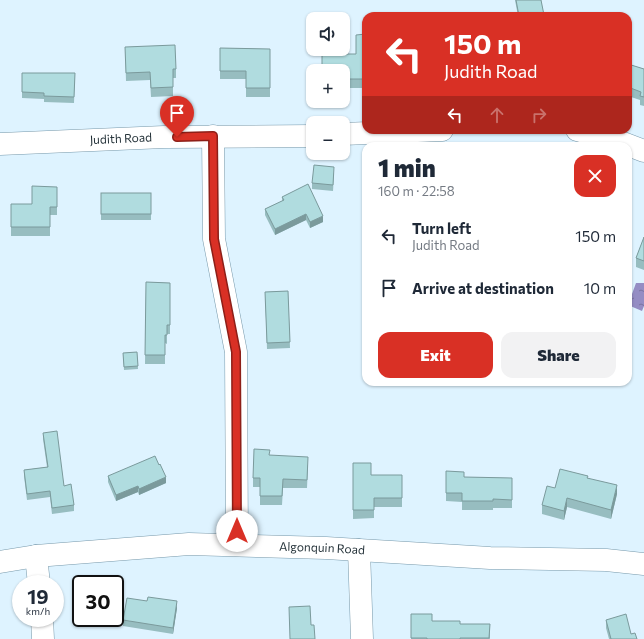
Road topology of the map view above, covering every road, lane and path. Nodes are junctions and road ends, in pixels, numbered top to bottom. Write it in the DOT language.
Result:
graph roads {
  1 [pos="362,133"];
  2 [pos="350,134"];
  3 [pos="591,134"];
  4 [pos="213,136"];
  5 [pos="306,136"];
  6 [pos="619,142"];
  7 [pos="0,144"];
  8 [pos="632,146"];
  9 [pos="644,151"];
  10 [pos="237,545"];
  11 [pos="359,550"];
  12 [pos="36,556"];
  13 [pos="0,562"];
  14 [pos="644,564"];
  15 [pos="38,575"];
  16 [pos="42,627"];
  17 [pos="43,639"];
  18 [pos="362,639"];
  1 -- 2 [label="street"];
  3 -- 6 [label="street"];
  4 -- 5 [label="street, Judith Road"];
  4 -- 7 [label="street, Judith Road"];
  4 -- 10 [label="street"];
  8 -- 9 [label="street"];
  10 -- 11 [label="street, Algonquin Road"];
  10 -- 12 [label="street, Algonquin Road"];
  11 -- 14 [label="street, Algonquin Road"];
  11 -- 18 [label="street"];
  12 -- 13 [label="street, Algonquin Road"];
  12 -- 15 [label="street"];
  16 -- 17 [label="street"];
}
